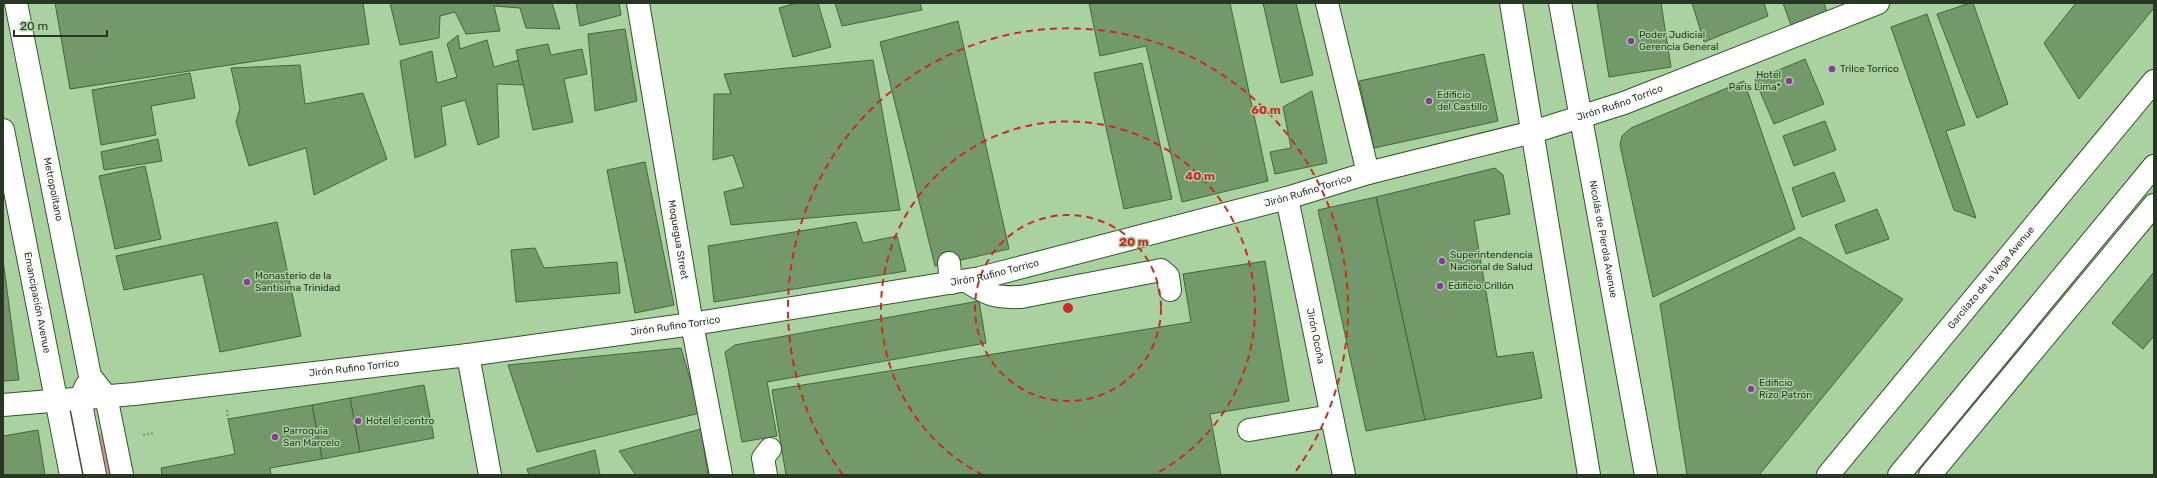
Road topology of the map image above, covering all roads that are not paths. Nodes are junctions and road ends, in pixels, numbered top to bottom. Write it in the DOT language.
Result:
graph roads {
  1 [pos="16,3"];
  2 [pos="638,3"];
  3 [pos="1327,3"];
  4 [pos="1511,3"];
  5 [pos="1560,3"];
  6 [pos="1878,3"];
  7 [pos="2154,81"];
  8 [pos="1580,117"];
  9 [pos="3,130"];
  10 [pos="1533,132"];
  11 [pos="2154,166"];
  12 [pos="1368,173"];
  13 [pos="1287,198"];
  14 [pos="2154,206"];
  15 [pos="955,276"];
  16 [pos="1170,290"];
  17 [pos="692,324"];
  18 [pos="468,355"];
  19 [pos="90,376"];
  20 [pos="106,396"];
  21 [pos="80,399"];
  22 [pos="56,401"];
  23 [pos="3,405"];
  24 [pos="1331,416"];
  25 [pos="1249,430"];
  26 [pos="770,449"];
  27 [pos="70,475"];
  28 [pos="95,475"];
  29 [pos="122,475"];
  30 [pos="490,475"];
  31 [pos="721,475"];
  32 [pos="766,475"];
  33 [pos="1344,475"];
  34 [pos="1589,475"];
  35 [pos="1646,475"];
  36 [pos="1828,475"];
  37 [pos="1899,475"];
  38 [pos="1930,475"];
  1 -- 19 [label="street, Metropolitano"];
  2 -- 17 [label="street, Moquegua Street"];
  3 -- 12 [label="street"];
  4 -- 10 [label="street"];
  5 -- 8 [label="street, Nicolás de Pierola Avenue"];
  6 -- 8 [label="street, Jirón Rufino Torrico"];
  7 -- 36 [label="street, Garcilazo de la Vega Avenue"];
  8 -- 10 [label="street, Jirón Rufino Torrico"];
  8 -- 35 [label="street, Nicolás de Pierola Avenue"];
  9 -- 22 [label="street, Emancipación Avenue"];
  10 -- 12 [label="street, Jirón Rufino Torrico"];
  10 -- 34 [label="street"];
  11 -- 37 [label="street"];
  12 -- 13 [label="street, Jirón Rufino Torrico"];
  13 -- 15 [label="street, Jirón Rufino Torrico"];
  13 -- 24 [label="street, Jirón Ocoña"];
  14 -- 38 [label="street"];
  15 -- 16 [label="street"];
  15 -- 17 [label="street, Jirón Rufino Torrico"];
  17 -- 18 [label="street, Jirón Rufino Torrico"];
  17 -- 31 [label="street, Moquegua Street"];
  18 -- 20 [label="street, Jirón Rufino Torrico"];
  18 -- 30 [label="street"];
  19 -- 20 [label="street, Metropolitano"];
  19 -- 21 [label="street"];
  20 -- 21 [label="street, Jirón Rufino Torrico"];
  20 -- 29 [label="street, Metropolitano"];
  21 -- 22 [label="street, Jirón Rufino Torrico"];
  21 -- 28 [label="street"];
  22 -- 23 [label="street, Jirón Rufino Torrico"];
  22 -- 27 [label="street, Emancipación Avenue"];
  24 -- 25 [label="street"];
  24 -- 33 [label="street, Jirón Ocoña"];
  26 -- 32 [label="street"];
}
